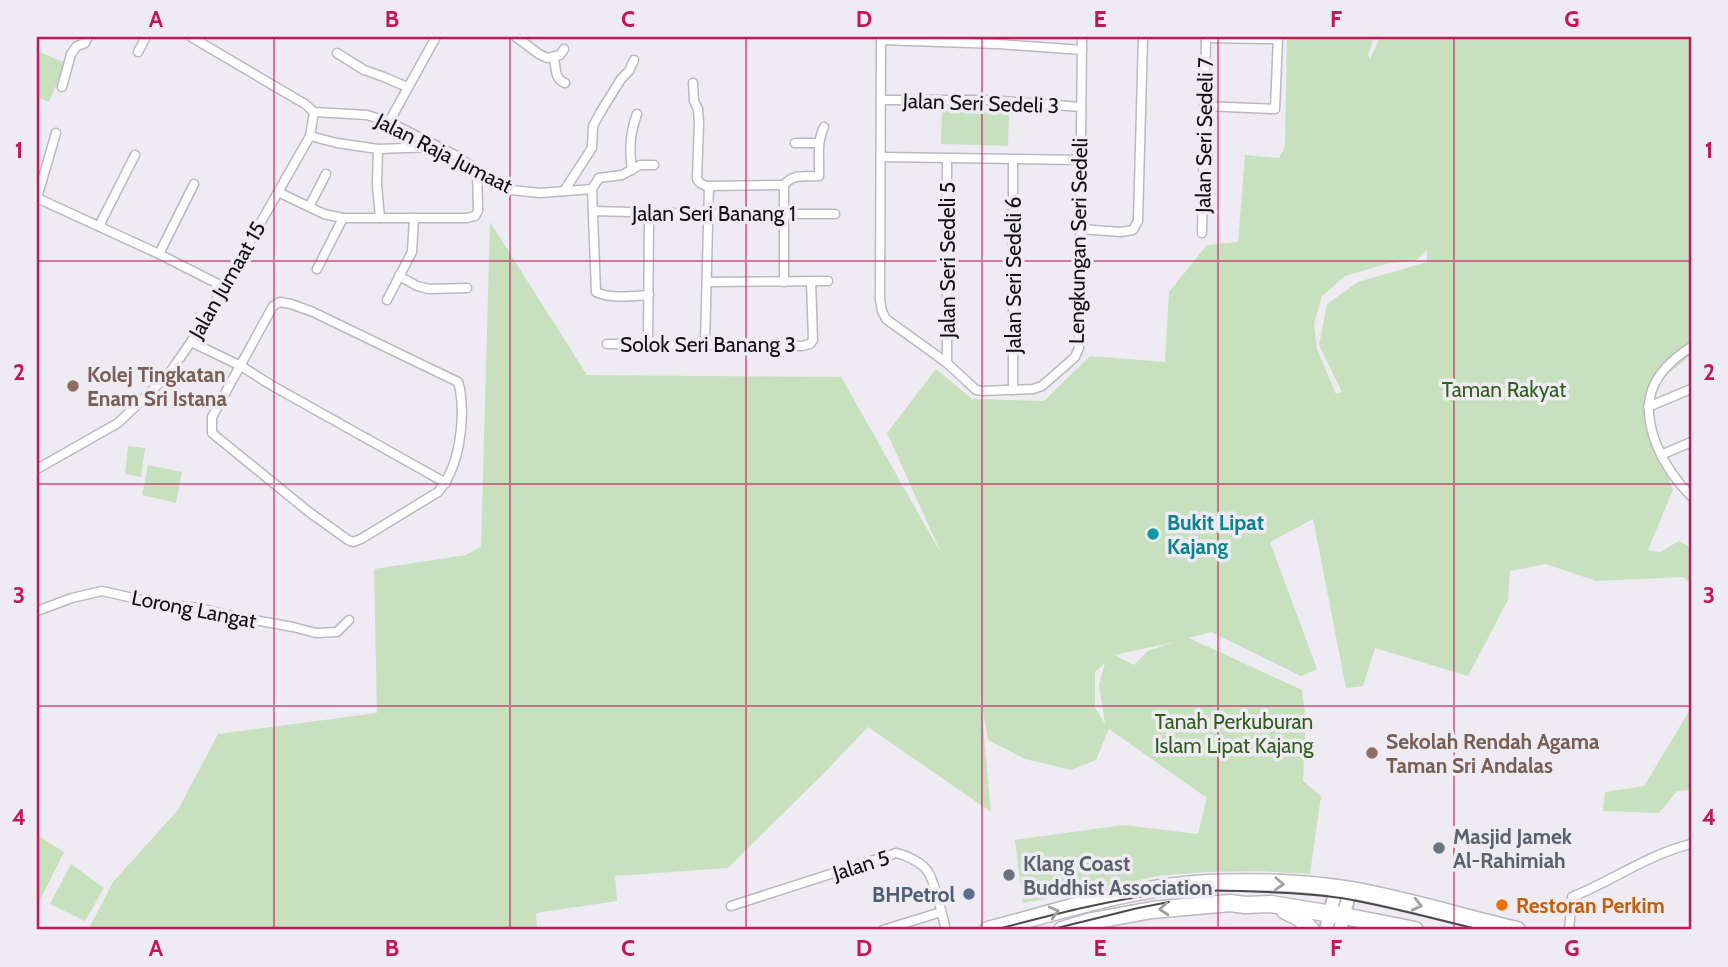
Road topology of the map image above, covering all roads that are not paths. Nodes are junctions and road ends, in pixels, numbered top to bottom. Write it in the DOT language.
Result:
graph roads {
  1 [pos="88,37"];
  2 [pos="146,37"];
  3 [pos="191,37"];
  4 [pos="516,37"];
  5 [pos="1082,37"];
  6 [pos="1143,37"];
  7 [pos="881,38"];
  8 [pos="1206,38"];
  9 [pos="1278,38"];
  10 [pos="430,39"];
  11 [pos="941,40"];
  12 [pos="998,40"];
  13 [pos="564,50"];
  14 [pos="1082,50"];
  15 [pos="138,52"];
  16 [pos="337,53"];
  17 [pos="554,57"];
  18 [pos="634,60"];
  19 [pos="565,83"];
  20 [pos="693,83"];
  21 [pos="62,87"];
  22 [pos="403,89"];
  23 [pos="881,100"];
  24 [pos="1205,106"];
  25 [pos="1081,107"];
  26 [pos="314,112"];
  27 [pos="637,114"];
  28 [pos="389,122"];
  29 [pos="824,127"];
  30 [pos="56,133"];
  31 [pos="310,136"];
  32 [pos="795,143"];
  33 [pos="819,143"];
  34 [pos="438,147"];
  35 [pos="378,149"];
  36 [pos="135,155"];
  37 [pos="882,157"];
  38 [pos="947,158"];
  39 [pos="1013,159"];
  40 [pos="1080,160"];
  41 [pos="654,165"];
  42 [pos="477,169"];
  43 [pos="632,170"];
  44 [pos="326,174"];
  45 [pos="194,184"];
  46 [pos="783,185"];
  47 [pos="709,186"];
  48 [pos="592,189"];
  49 [pos="278,191"];
  50 [pos="564,191"];
  51 [pos="37,198"];
  52 [pos="309,207"];
  53 [pos="593,211"];
  54 [pos="649,212"];
  55 [pos="709,214"];
  56 [pos="783,214"];
  57 [pos="835,214"];
  58 [pos="343,218"];
  59 [pos="380,218"];
  60 [pos="414,218"];
  61 [pos="99,226"];
  62 [pos="1080,229"];
  63 [pos="1202,233"];
  64 [pos="159,254"];
  65 [pos="317,269"];
  66 [pos="399,276"];
  67 [pos="828,281"];
  68 [pos="707,282"];
  69 [pos="784,282"];
  70 [pos="811,282"];
  71 [pos="224,287"];
  72 [pos="467,288"];
  73 [pos="649,295"];
  74 [pos="387,300"];
  75 [pos="191,342"];
  76 [pos="607,344"];
  77 [pos="705,344"];
  78 [pos="648,345"];
  79 [pos="1691,348"];
  80 [pos="947,363"];
  81 [pos="241,366"];
  82 [pos="1691,389"];
  83 [pos="1013,390"];
  84 [pos="1648,407"];
  85 [pos="1691,442"];
  86 [pos="1661,455"];
  87 [pos="37,469"];
  88 [pos="446,483"];
  89 [pos="1691,496"];
  90 [pos="37,611"];
  91 [pos="349,620"];
  92 [pos="1691,844"];
  93 [pos="1343,889"];
  94 [pos="1271,904"];
  95 [pos="731,906"];
  96 [pos="941,912"];
  97 [pos="1338,920"];
  98 [pos="1408,929"];
  99 [pos="884,930"];
  100 [pos="946,930"];
  101 [pos="988,930"];
  102 [pos="1062,930"];
  103 [pos="1311,930"];
  104 [pos="1326,930"];
  105 [pos="1368,930"];
  106 [pos="1517,930"];
  107 [pos="1569,930"];
  1 -- 21 [label="street"];
  2 -- 15 [label="street"];
  3 -- 26 [label="street"];
  4 -- 17 [label="street"];
  5 -- 14 [label="street, Lengkungan Seri Sedeli"];
  6 -- 62 [label="street"];
  7 -- 11 [label="street"];
  7 -- 23 [label="street, Lengkungan Seri Sedeli"];
  8 -- 9 [label="street"];
  8 -- 24 [label="street, Jalan Seri Sedeli 7"];
  9 -- 24 [label="street"];
  10 -- 22 [label="street"];
  11 -- 12 [label="street"];
  12 -- 14 [label="street"];
  13 -- 17 [label="street"];
  14 -- 25 [label="street, Lengkungan Seri Sedeli"];
  16 -- 22 [label="street"];
  17 -- 19 [label="street"];
  18 -- 50 [label="street"];
  20 -- 47 [label="street"];
  22 -- 28 [label="street"];
  23 -- 25 [label="street, Jalan Seri Sedeli 3"];
  23 -- 37 [label="street, Lengkungan Seri Sedeli"];
  24 -- 63 [label="street, Jalan Seri Sedeli 7"];
  25 -- 40 [label="street, Lengkungan Seri Sedeli"];
  26 -- 28 [label="street, Jalan Raja Jumaat"];
  26 -- 31 [label="street, Jalan Jumaat 15"];
  27 -- 43 [label="street"];
  28 -- 34 [label="street, Jalan Raja Jumaat"];
  29 -- 33 [label="street"];
  30 -- 51 [label="street"];
  31 -- 35 [label="street, Jalan Raja Jumaat"];
  31 -- 49 [label="street, Jalan Jumaat 15"];
  32 -- 33 [label="street"];
  33 -- 46 [label="street"];
  34 -- 35 [label="street, Jalan Raja Jumaat"];
  34 -- 42 [label="street, Jalan Raja Jumaat"];
  35 -- 59 [label="street"];
  36 -- 61 [label="street"];
  37 -- 38 [label="street"];
  37 -- 80 [label="street, Lengkungan Seri Sedeli"];
  38 -- 39 [label="street"];
  38 -- 80 [label="street, Jalan Seri Sedeli 5"];
  39 -- 40 [label="street"];
  39 -- 83 [label="street, Jalan Seri Sedeli 6"];
  40 -- 62 [label="street, Lengkungan Seri Sedeli"];
  41 -- 43 [label="street"];
  42 -- 50 [label="street, Jalan Raja Jumaat"];
  42 -- 60 [label="street"];
  43 -- 48 [label="street"];
  44 -- 52 [label="street"];
  45 -- 64 [label="street"];
  46 -- 47 [label="street"];
  46 -- 56 [label="street"];
  47 -- 55 [label="street"];
  48 -- 50 [label="street, Jalan Raja Jumaat"];
  48 -- 53 [label="street"];
  49 -- 52 [label="street"];
  49 -- 71 [label="street, Jalan Jumaat 15"];
  51 -- 61 [label="street"];
  52 -- 58 [label="street"];
  53 -- 54 [label="street, Jalan Seri Banang 1"];
  53 -- 73 [label="street"];
  54 -- 55 [label="street, Jalan Seri Banang 1"];
  54 -- 73 [label="street"];
  55 -- 56 [label="street, Jalan Seri Banang 1"];
  55 -- 68 [label="street"];
  56 -- 57 [label="street, Jalan Seri Banang 1"];
  56 -- 69 [label="street"];
  58 -- 59 [label="street"];
  58 -- 65 [label="street"];
  59 -- 60 [label="street"];
  60 -- 66 [label="street"];
  61 -- 64 [label="street"];
  62 -- 83 [label="street, Lengkungan Seri Sedeli"];
  64 -- 71 [label="street"];
  66 -- 72 [label="street"];
  66 -- 74 [label="street"];
  67 -- 70 [label="street"];
  68 -- 69 [label="street"];
  68 -- 77 [label="street"];
  69 -- 70 [label="street"];
  70 -- 77 [label="street, Solok Seri Banang 3"];
  71 -- 75 [label="street, Jalan Jumaat 15"];
  73 -- 78 [label="street"];
  75 -- 81 [label="street"];
  75 -- 87 [label="street, Jalan Jumaat 15"];
  76 -- 78 [label="street, Solok Seri Banang 3"];
  77 -- 78 [label="street, Solok Seri Banang 3"];
  79 -- 84 [label="street"];
  80 -- 83 [label="street, Lengkungan Seri Sedeli"];
  81 -- 88 [label="street"];
  81 -- 88 [label="street"];
  81 -- 88 [label="street"];
  82 -- 84 [label="street"];
  84 -- 86 [label="street"];
  85 -- 86 [label="street"];
  86 -- 89 [label="street"];
  90 -- 91 [label="street, Lorong Langat"];
  92 -- 107 [label="street"];
  93 -- 97 [label="main road"];
  101 -- 93 [label="highway, one-way"];
  93 -- 106 [label="highway, one-way"];
  94 -- 97 [label="highway"];
  94 -- 102 [label="highway, one-way"];
  94 -- 103 [label="highway"];
  95 -- 96 [label="street, Jalan 5"];
  96 -- 99 [label="street"];
  96 -- 100 [label="street, Jalan 5"];
  97 -- 98 [label="highway"];
  97 -- 104 [label="main road"];
  98 -- 105 [label="highway"];
}
